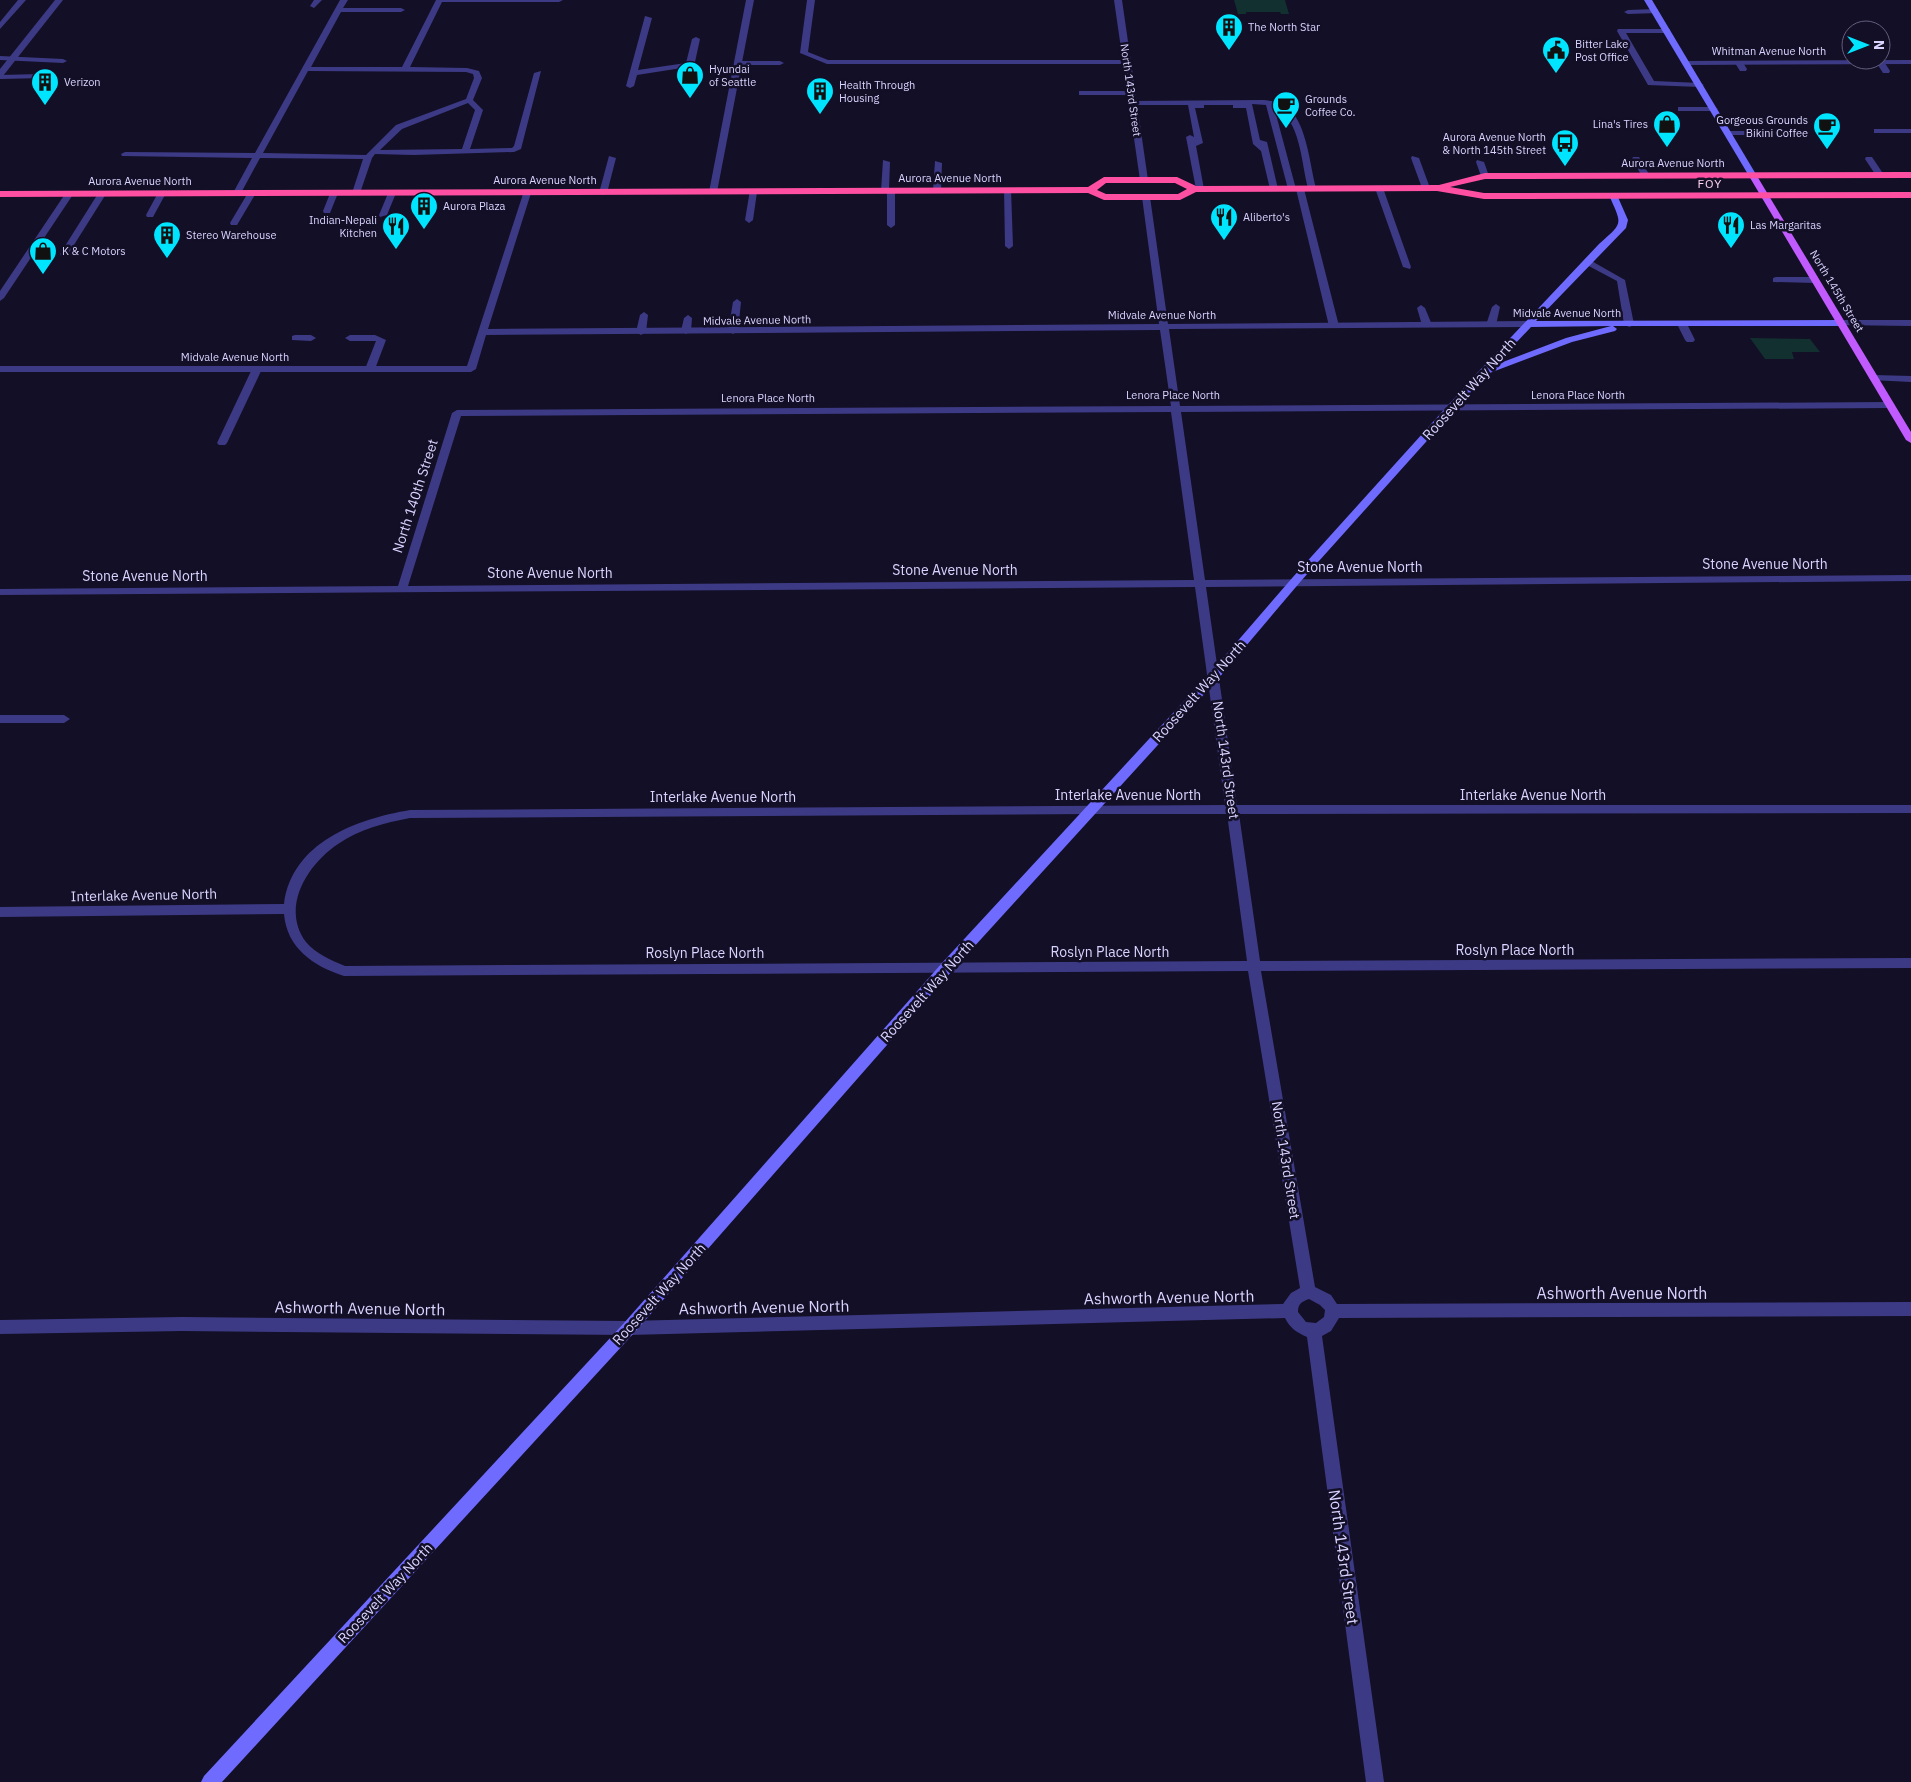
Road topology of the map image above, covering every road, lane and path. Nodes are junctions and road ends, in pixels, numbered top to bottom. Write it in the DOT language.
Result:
graph roads {
  1 [pos="22,0"];
  2 [pos="59,0"];
  3 [pos="344,0"];
  4 [pos="366,0"];
  5 [pos="559,0"];
  6 [pos="750,0"];
  7 [pos="811,0"];
  8 [pos="1118,0"];
  9 [pos="1648,0"];
  10 [pos="339,10"];
  11 [pos="360,10"];
  12 [pos="401,10"];
  13 [pos="1628,12"];
  14 [pos="1655,12"];
  15 [pos="648,18"];
  16 [pos="0,28"];
  17 [pos="1667,31"];
  18 [pos="696,39"];
  19 [pos="0,58"];
  20 [pos="13,58"];
  21 [pos="63,60"];
  22 [pos="1127,62"];
  23 [pos="1891,62"];
  24 [pos="1911,62"];
  25 [pos="738,63"];
  26 [pos="780,63"];
  27 [pos="1686,63"];
  28 [pos="1841,63"];
  29 [pos="306,69"];
  30 [pos="405,70"];
  31 [pos="538,73"];
  32 [pos="633,73"];
  33 [pos="0,76"];
  34 [pos="40,76"];
  35 [pos="1700,85"];
  36 [pos="630,86"];
  37 [pos="1082,93"];
  38 [pos="1132,94"];
  39 [pos="469,100"];
  40 [pos="1132,102"];
  41 [pos="1184,102"];
  42 [pos="1253,102"];
  43 [pos="1269,103"];
  44 [pos="1714,108"];
  45 [pos="1680,109"];
  46 [pos="1877,131"];
  47 [pos="1911,131"];
  48 [pos="1729,133"];
  49 [pos="1785,133"];
  50 [pos="1192,145"];
  51 [pos="1264,149"];
  52 [pos="465,152"];
  53 [pos="125,154"];
  54 [pos="371,154"];
  55 [pos="258,155"];
  56 [pos="612,158"];
  57 [pos="1415,158"];
  58 [pos="1636,159"];
  59 [pos="1869,159"];
  60 [pos="1284,160"];
  61 [pos="1304,160"];
  62 [pos="886,162"];
  63 [pos="1480,162"];
  64 [pos="938,163"];
  65 [pos="1880,175"];
  66 [pos="1911,175"];
  67 [pos="1486,176"];
  68 [pos="1646,176"];
  69 [pos="1753,176"];
  70 [pos="1144,180"];
  71 [pos="1312,188"];
  72 [pos="1379,188"];
  73 [pos="1426,188"];
  74 [pos="1437,188"];
  75 [pos="1197,189"];
  76 [pos="1274,189"];
  77 [pos="1296,189"];
  78 [pos="1007,190"];
  79 [pos="1090,190"];
  80 [pos="888,191"];
  81 [pos="937,191"];
  82 [pos="713,192"];
  83 [pos="753,192"];
  84 [pos="237,193"];
  85 [pos="252,193"];
  86 [pos="334,193"];
  87 [pos="356,193"];
  88 [pos="392,193"];
  89 [pos="527,193"];
  90 [pos="603,193"];
  91 [pos="0,194"];
  92 [pos="70,194"];
  93 [pos="102,194"];
  94 [pos="162,194"];
  95 [pos="1614,195"];
  96 [pos="1911,195"];
  97 [pos="1766,196"];
  98 [pos="1146,197"];
  99 [pos="327,211"];
  100 [pos="150,215"];
  101 [pos="383,215"];
  102 [pos="749,220"];
  103 [pos="234,223"];
  104 [pos="890,225"];
  105 [pos="1009,246"];
  106 [pos="64,254"];
  107 [pos="1588,262"];
  108 [pos="1407,267"];
  109 [pos="1776,280"];
  110 [pos="1815,280"];
  111 [pos="0,298"];
  112 [pos="737,302"];
  113 [pos="1496,307"];
  114 [pos="1421,308"];
  115 [pos="644,315"];
  116 [pos="688,318"];
  117 [pos="1841,323"];
  118 [pos="1911,323"];
  119 [pos="1528,324"];
  120 [pos="1629,324"];
  121 [pos="1641,324"];
  122 [pos="1682,324"];
  123 [pos="1427,325"];
  124 [pos="1491,325"];
  125 [pos="1166,326"];
  126 [pos="1334,326"];
  127 [pos="686,331"];
  128 [pos="733,331"];
  129 [pos="482,332"];
  130 [pos="641,332"];
  131 [pos="295,338"];
  132 [pos="311,338"];
  133 [pos="350,338"];
  134 [pos="1690,340"];
  135 [pos="0,369"];
  136 [pos="257,369"];
  137 [pos="370,369"];
  138 [pos="1482,373"];
  139 [pos="1874,378"];
  140 [pos="1911,379"];
  141 [pos="1890,405"];
  142 [pos="1176,408"];
  143 [pos="1452,408"];
  144 [pos="458,413"];
  145 [pos="1911,440"];
  146 [pos="222,443"];
  147 [pos="1911,578"];
  148 [pos="1294,582"];
  149 [pos="1202,583"];
  150 [pos="402,589"];
  151 [pos="0,592"];
  152 [pos="1214,676"];
  153 [pos="0,719"];
  154 [pos="64,719"];
  155 [pos="1911,809"];
  156 [pos="1090,810"];
  157 [pos="1233,810"];
  158 [pos="289,909"];
  159 [pos="0,912"];
  160 [pos="1911,963"];
  161 [pos="1254,966"];
  162 [pos="947,967"];
  163 [pos="1308,1292"];
  164 [pos="1911,1309"];
  165 [pos="1289,1311"];
  166 [pos="1333,1311"];
  167 [pos="0,1327"];
  168 [pos="629,1328"];
  169 [pos="1314,1331"];
  170 [pos="210,1782"];
  171 [pos="1375,1782"];
  1 -- 16 [label="street"];
  2 -- 20 [label="street"];
  3 -- 10 [label="street"];
  4 -- 11 [label="street"];
  5 -- 30 [label="street"];
  6 -- 25 [label="street"];
  7 -- 22 [label="street"];
  8 -- 22 [label="street, North 143rd Street"];
  9 -- 14 [label="street, North 145th Street"];
  10 -- 11 [label="street"];
  10 -- 29 [label="street"];
  11 -- 12 [label="street"];
  13 -- 14 [label="street"];
  14 -- 17 [label="street, North 145th Street"];
  15 -- 32 [label="street"];
  17 -- 27 [label="street, North 145th Street"];
  17 -- 35 [label="street"];
  18 -- 32 [label="street"];
  19 -- 20 [label="street"];
  20 -- 21 [label="street"];
  20 -- 33 [label="street"];
  22 -- 38 [label="street, North 143rd Street"];
  23 -- 24 [label="street, Whitman Avenue North"];
  25 -- 26 [label="street"];
  25 -- 82 [label="street"];
  27 -- 28 [label="street, Whitman Avenue North"];
  27 -- 35 [label="street, North 145th Street"];
  29 -- 30 [label="street"];
  29 -- 55 [label="street"];
  30 -- 39 [label="street"];
  31 -- 52 [label="street"];
  32 -- 36 [label="street"];
  33 -- 34 [label="street"];
  35 -- 44 [label="street, North 145th Street"];
  37 -- 38 [label="street"];
  38 -- 40 [label="street, North 143rd Street"];
  39 -- 52 [label="street"];
  39 -- 54 [label="street"];
  40 -- 41 [label="street"];
  40 -- 70 [label="street, North 143rd Street"];
  41 -- 42 [label="street"];
  41 -- 50 [label="street"];
  42 -- 43 [label="street"];
  42 -- 51 [label="street"];
  43 -- 60 [label="street"];
  43 -- 61 [label="street"];
  44 -- 45 [label="street"];
  44 -- 48 [label="street, North 145th Street"];
  46 -- 47 [label="street"];
  48 -- 49 [label="street"];
  48 -- 69 [label="street, North 145th Street"];
  50 -- 51 [label="street"];
  50 -- 75 [label="street"];
  51 -- 76 [label="street"];
  52 -- 54 [label="street"];
  53 -- 55 [label="street"];
  54 -- 55 [label="street"];
  54 -- 87 [label="street"];
  55 -- 84 [label="street"];
  56 -- 90 [label="street"];
  57 -- 73 [label="street"];
  58 -- 68 [label="street"];
  59 -- 65 [label="street"];
  60 -- 61 [label="street"];
  60 -- 77 [label="street"];
  61 -- 71 [label="street"];
  62 -- 80 [label="street"];
  63 -- 67 [label="street"];
  64 -- 81 [label="street"];
  65 -- 66 [label="highway, Aurora Avenue North"];
  65 -- 69 [label="highway, Aurora Avenue North"];
  67 -- 68 [label="highway, Aurora Avenue North"];
  67 -- 74 [label="highway, Aurora Avenue North"];
  68 -- 69 [label="highway, Aurora Avenue North"];
  69 -- 97 [label="main road, North 145th Street"];
  70 -- 75 [label="highway, Aurora Avenue North"];
  70 -- 79 [label="highway, Aurora Avenue North"];
  71 -- 72 [label="highway, Aurora Avenue North"];
  71 -- 77 [label="highway, Aurora Avenue North"];
  72 -- 73 [label="highway, Aurora Avenue North"];
  72 -- 108 [label="street"];
  73 -- 74 [label="highway, Aurora Avenue North"];
  74 -- 95 [label="highway, Aurora Avenue North"];
  75 -- 76 [label="highway, Aurora Avenue North"];
  75 -- 98 [label="highway, Aurora Avenue North"];
  76 -- 77 [label="highway, Aurora Avenue North"];
  77 -- 126 [label="street"];
  78 -- 79 [label="highway, Aurora Avenue North"];
  78 -- 81 [label="highway, Aurora Avenue North"];
  78 -- 105 [label="street"];
  79 -- 98 [label="highway, Aurora Avenue North"];
  80 -- 81 [label="highway, Aurora Avenue North"];
  80 -- 83 [label="highway, Aurora Avenue North"];
  80 -- 104 [label="street"];
  82 -- 83 [label="highway, Aurora Avenue North"];
  82 -- 90 [label="highway, Aurora Avenue North"];
  83 -- 102 [label="street"];
  84 -- 85 [label="highway, Aurora Avenue North"];
  84 -- 94 [label="highway, Aurora Avenue North"];
  85 -- 86 [label="highway, Aurora Avenue North"];
  85 -- 103 [label="street"];
  86 -- 87 [label="highway, Aurora Avenue North"];
  86 -- 99 [label="street"];
  87 -- 88 [label="highway, Aurora Avenue North"];
  88 -- 89 [label="highway, Aurora Avenue North"];
  88 -- 101 [label="street"];
  89 -- 90 [label="highway, Aurora Avenue North"];
  89 -- 129 [label="street"];
  91 -- 92 [label="highway, Aurora Avenue North"];
  92 -- 93 [label="highway, Aurora Avenue North"];
  92 -- 111 [label="street"];
  93 -- 94 [label="highway, Aurora Avenue North"];
  93 -- 106 [label="street"];
  94 -- 100 [label="street"];
  95 -- 97 [label="highway, Aurora Avenue North"];
  95 -- 107 [label="street, Roosevelt Way North"];
  96 -- 97 [label="highway, Aurora Avenue North"];
  97 -- 110 [label="main road, North 145th Street"];
  98 -- 125 [label="street, North 143rd Street"];
  107 -- 119 [label="street, Roosevelt Way North"];
  107 -- 120 [label="street"];
  109 -- 110 [label="street"];
  110 -- 117 [label="main road, North 145th Street"];
  112 -- 128 [label="street"];
  113 -- 124 [label="street"];
  114 -- 123 [label="street"];
  115 -- 130 [label="street"];
  116 -- 127 [label="street"];
  117 -- 118 [label="street"];
  117 -- 122 [label="street, Midvale Avenue North"];
  117 -- 139 [label="main road, North 145th Street"];
  119 -- 120 [label="street, Midvale Avenue North"];
  119 -- 124 [label="street, Midvale Avenue North"];
  119 -- 138 [label="street, Roosevelt Way North"];
  120 -- 121 [label="street, Midvale Avenue North"];
  121 -- 122 [label="street, Midvale Avenue North"];
  121 -- 138 [label="street"];
  122 -- 134 [label="street"];
  123 -- 124 [label="street, Midvale Avenue North"];
  123 -- 126 [label="street, Midvale Avenue North"];
  125 -- 126 [label="street, Midvale Avenue North"];
  125 -- 128 [label="street, Midvale Avenue North"];
  125 -- 142 [label="street, North 143rd Street"];
  127 -- 128 [label="street, Midvale Avenue North"];
  127 -- 130 [label="street, Midvale Avenue North"];
  129 -- 130 [label="street, Midvale Avenue North"];
  129 -- 137 [label="street, Midvale Avenue North"];
  131 -- 132 [label="street"];
  133 -- 137 [label="street"];
  135 -- 136 [label="street, Midvale Avenue North"];
  136 -- 137 [label="street, Midvale Avenue North"];
  136 -- 146 [label="street"];
  138 -- 143 [label="street, Roosevelt Way North"];
  139 -- 140 [label="street"];
  139 -- 141 [label="main road, North 145th Street"];
  141 -- 143 [label="street, Lenora Place North"];
  141 -- 145 [label="main road, North 145th Street"];
  142 -- 143 [label="street, Lenora Place North"];
  142 -- 144 [label="street, Lenora Place North"];
  142 -- 149 [label="street, North 143rd Street"];
  143 -- 148 [label="street, Roosevelt Way North"];
  144 -- 150 [label="street, North 140th Street"];
  147 -- 148 [label="street, Stone Avenue North"];
  148 -- 149 [label="street, Stone Avenue North"];
  148 -- 152 [label="street, Roosevelt Way North"];
  149 -- 150 [label="street, Stone Avenue North"];
  149 -- 152 [label="street, North 143rd Street"];
  150 -- 151 [label="street, Stone Avenue North"];
  152 -- 156 [label="street, Roosevelt Way North"];
  152 -- 157 [label="street, North 143rd Street"];
  153 -- 154 [label="street"];
  155 -- 157 [label="street, Interlake Avenue North"];
  156 -- 157 [label="street, Interlake Avenue North"];
  156 -- 158 [label="street, Interlake Avenue North"];
  156 -- 162 [label="street, Roosevelt Way North"];
  157 -- 161 [label="street, North 143rd Street"];
  158 -- 159 [label="street, Interlake Avenue North"];
  158 -- 162 [label="street, Roslyn Place North"];
  160 -- 161 [label="street, Roslyn Place North"];
  161 -- 162 [label="street, Roslyn Place North"];
  161 -- 163 [label="street, North 143rd Street"];
  162 -- 168 [label="street, Roosevelt Way North"];
  163 -- 165 [label="street"];
  163 -- 166 [label="street"];
  164 -- 166 [label="street, Ashworth Avenue North"];
  165 -- 168 [label="street, Ashworth Avenue North"];
  165 -- 169 [label="street"];
  166 -- 169 [label="street"];
  167 -- 168 [label="street, Ashworth Avenue North"];
  168 -- 170 [label="street, Roosevelt Way North"];
  169 -- 171 [label="street, North 143rd Street"];
}
